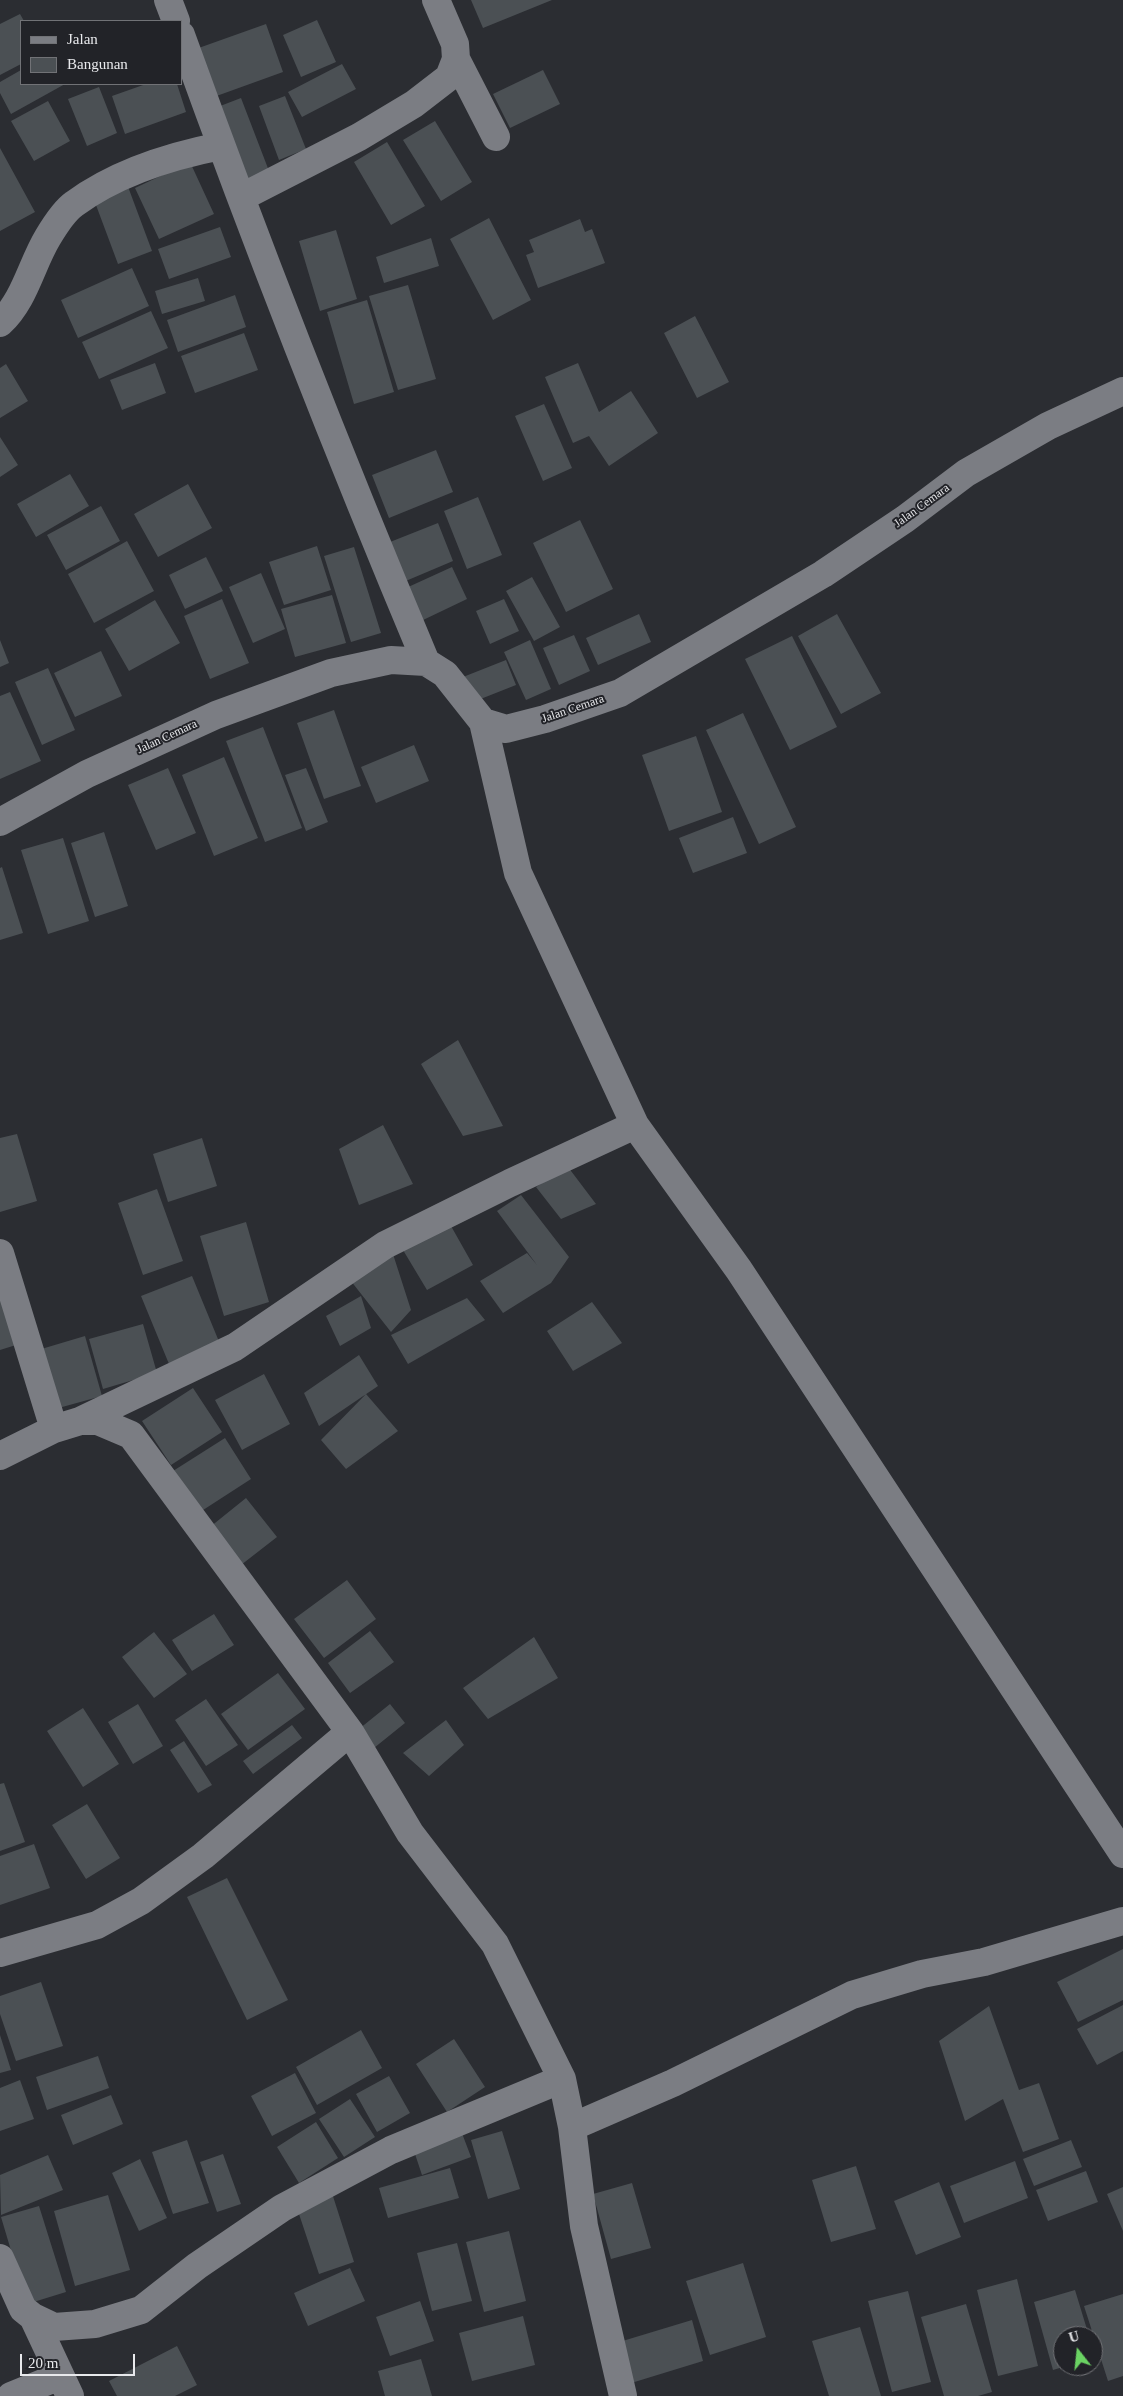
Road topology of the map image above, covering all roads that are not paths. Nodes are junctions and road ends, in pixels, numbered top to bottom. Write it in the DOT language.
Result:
graph roads {
  1 [pos="168,0"];
  2 [pos="436,0"];
  3 [pos="176,20"];
  4 [pos="182,38"];
  5 [pos="456,59"];
  6 [pos="496,137"];
  7 [pos="221,146"];
  8 [pos="242,197"];
  9 [pos="0,323"];
  10 [pos="1123,391"];
  11 [pos="426,662"];
  12 [pos="483,722"];
  13 [pos="0,822"];
  14 [pos="635,1125"];
  15 [pos="0,1252"];
  16 [pos="80,1421"];
  17 [pos="54,1429"];
  18 [pos="0,1456"];
  19 [pos="350,1732"];
  20 [pos="1123,1854"];
  21 [pos="1123,1921"];
  22 [pos="0,1953"];
  23 [pos="562,2079"];
  24 [pos="572,2126"];
  25 [pos="0,2258"];
  26 [pos="33,2318"];
  27 [pos="65,2386"];
  28 [pos="11,2396"];
  29 [pos="623,2396"];
  1 -- 3 [label="street"];
  2 -- 5 [label="street"];
  4 -- 7 [label="street"];
  5 -- 6 [label="street"];
  5 -- 8 [label="street"];
  7 -- 8 [label="street"];
  7 -- 9 [label="street"];
  8 -- 11 [label="street"];
  10 -- 12 [label="street, Jalan Cemara"];
  11 -- 12 [label="street"];
  11 -- 13 [label="street, Jalan Cemara"];
  12 -- 14 [label="street"];
  14 -- 16 [label="street"];
  14 -- 20 [label="street"];
  15 -- 17 [label="street"];
  16 -- 17 [label="street"];
  16 -- 19 [label="street"];
  17 -- 18 [label="street"];
  19 -- 22 [label="street"];
  19 -- 23 [label="street"];
  21 -- 24 [label="street"];
  23 -- 24 [label="street"];
  23 -- 26 [label="street"];
  24 -- 29 [label="street"];
  25 -- 26 [label="street"];
  26 -- 27 [label="street"];
  27 -- 28 [label="street"];
}
